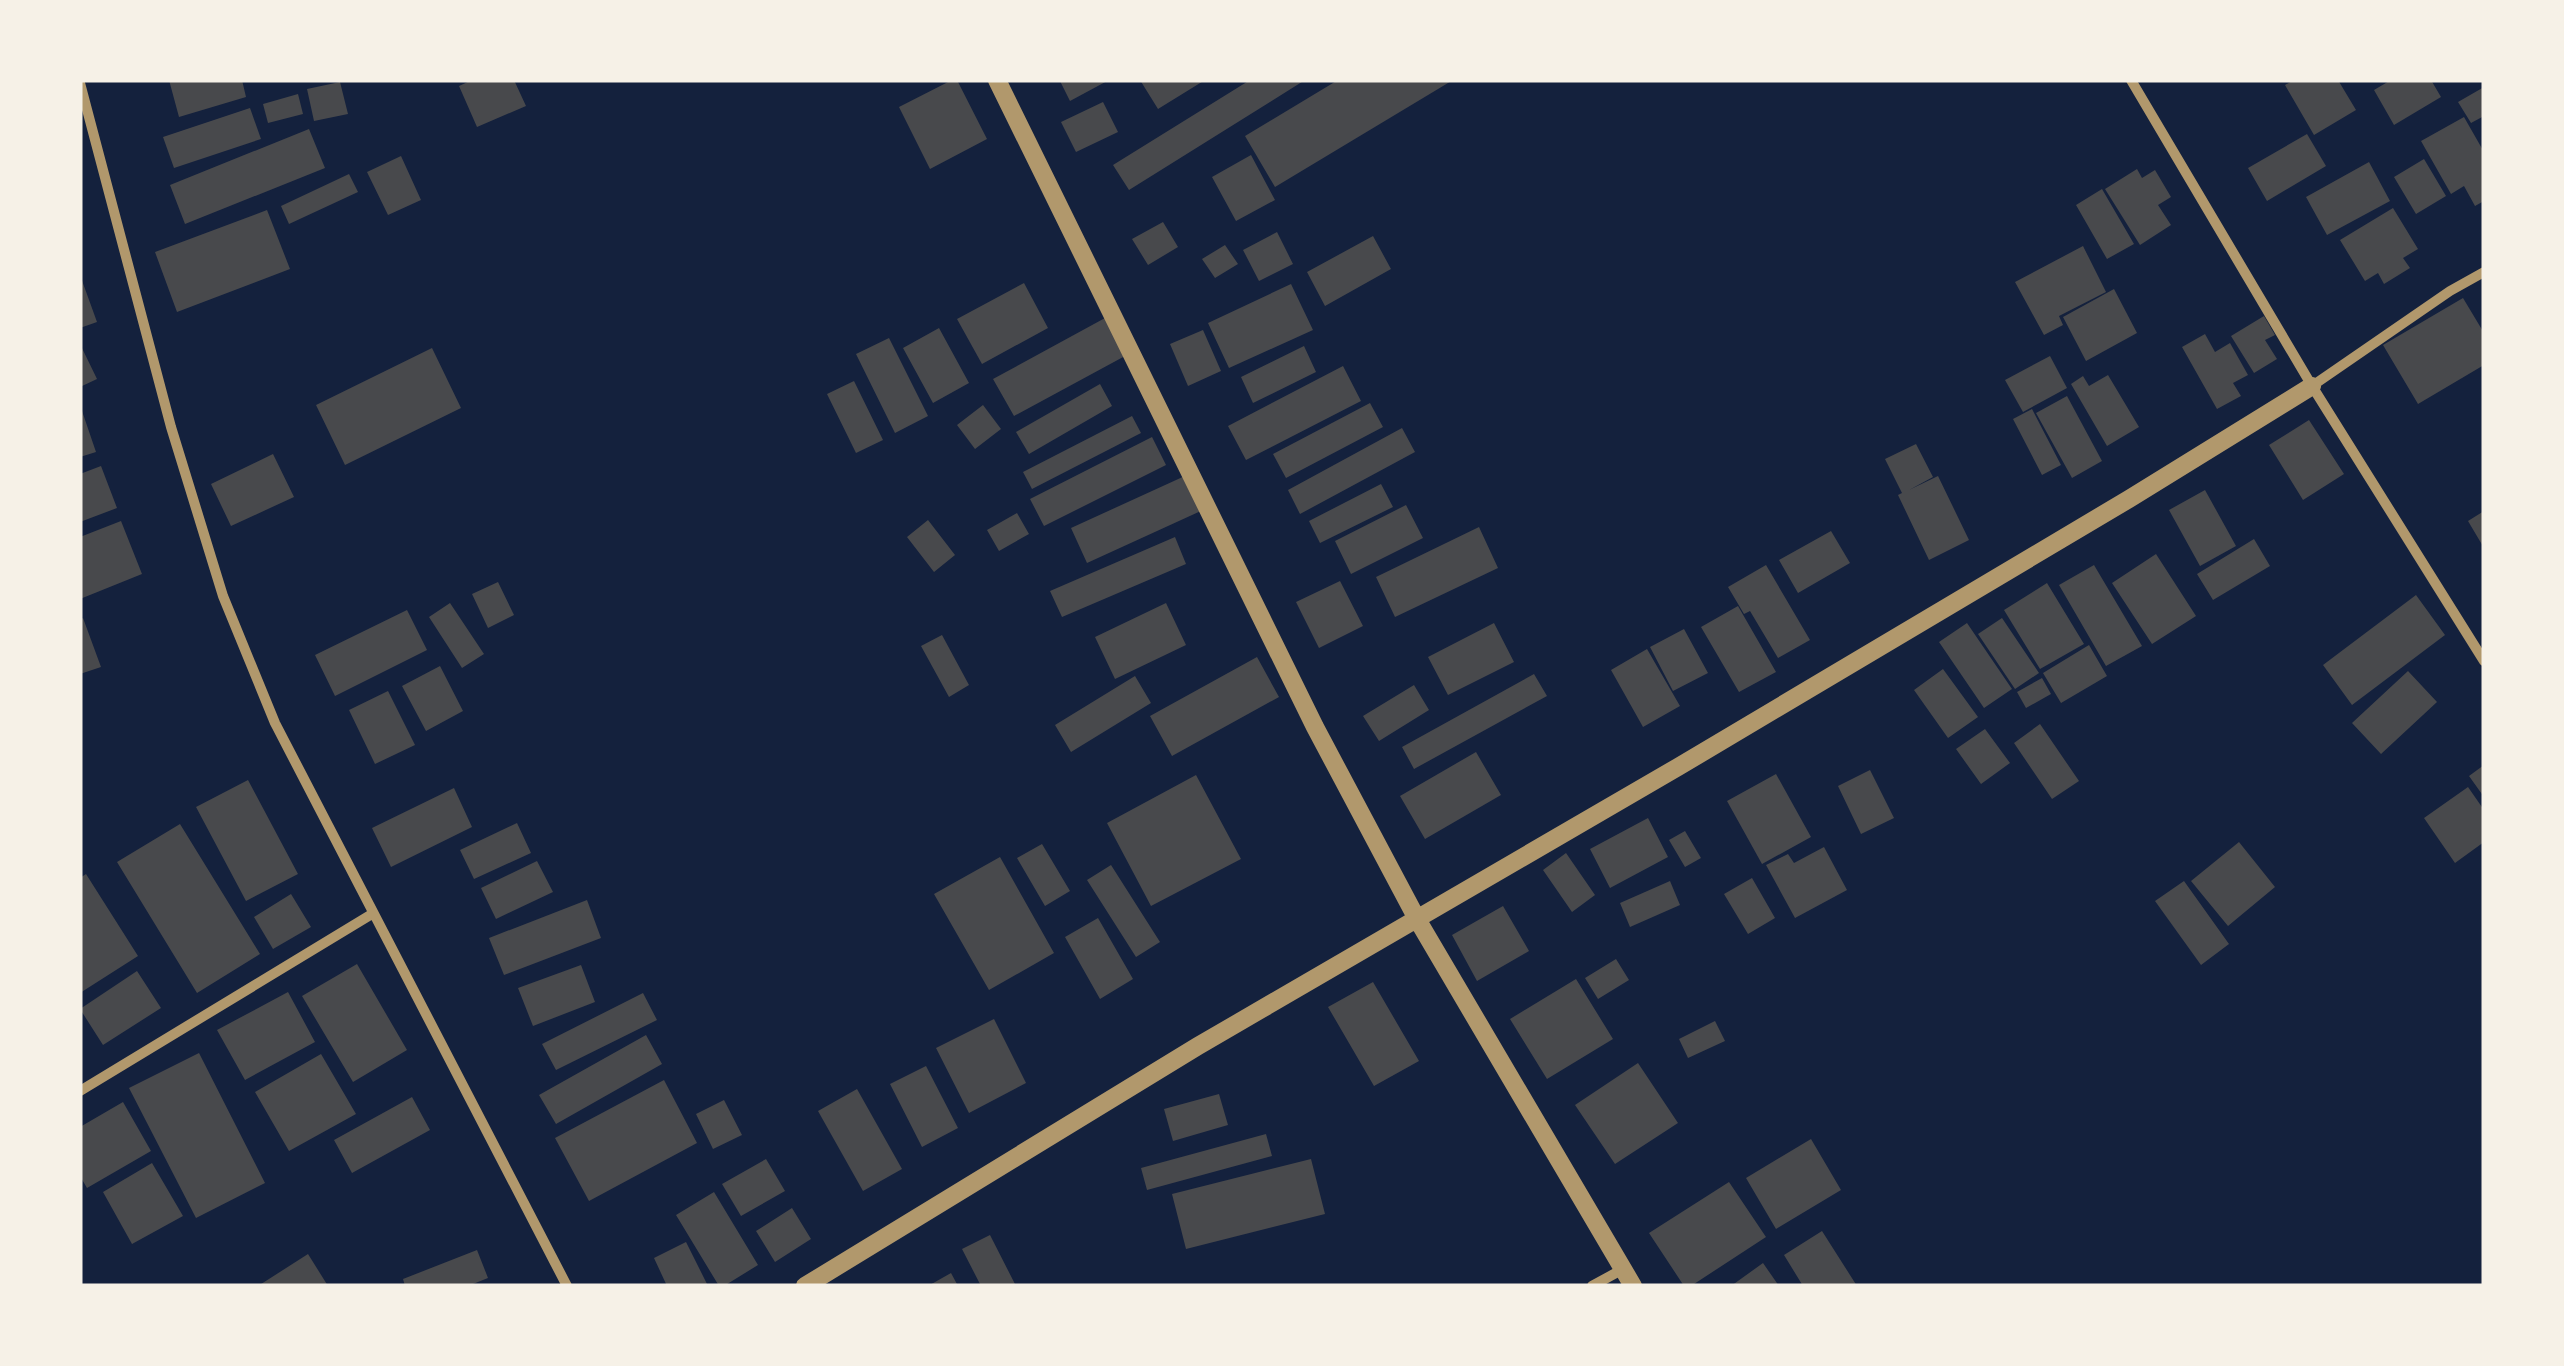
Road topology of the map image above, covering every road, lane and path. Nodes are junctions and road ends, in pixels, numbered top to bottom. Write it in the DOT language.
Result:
graph roads {
  1 [pos="997,80"];
  2 [pos="2131,80"];
  3 [pos="80,82"];
  4 [pos="2484,272"];
  5 [pos="2312,386"];
  6 [pos="2484,661"];
  7 [pos="372,914"];
  8 [pos="1417,919"];
  9 [pos="80,1090"];
  10 [pos="1623,1269"];
  11 [pos="568,1286"];
  12 [pos="805,1286"];
  13 [pos="1592,1286"];
  14 [pos="1633,1286"];
  1 -- 8 [label="street"];
  2 -- 5 [label="street"];
  3 -- 7 [label="street"];
  4 -- 5 [label="street"];
  5 -- 6 [label="street"];
  5 -- 8 [label="street"];
  7 -- 9 [label="street"];
  7 -- 11 [label="street"];
  8 -- 10 [label="street"];
  8 -- 12 [label="street"];
  10 -- 13 [label="street"];
  10 -- 14 [label="street"];
}
